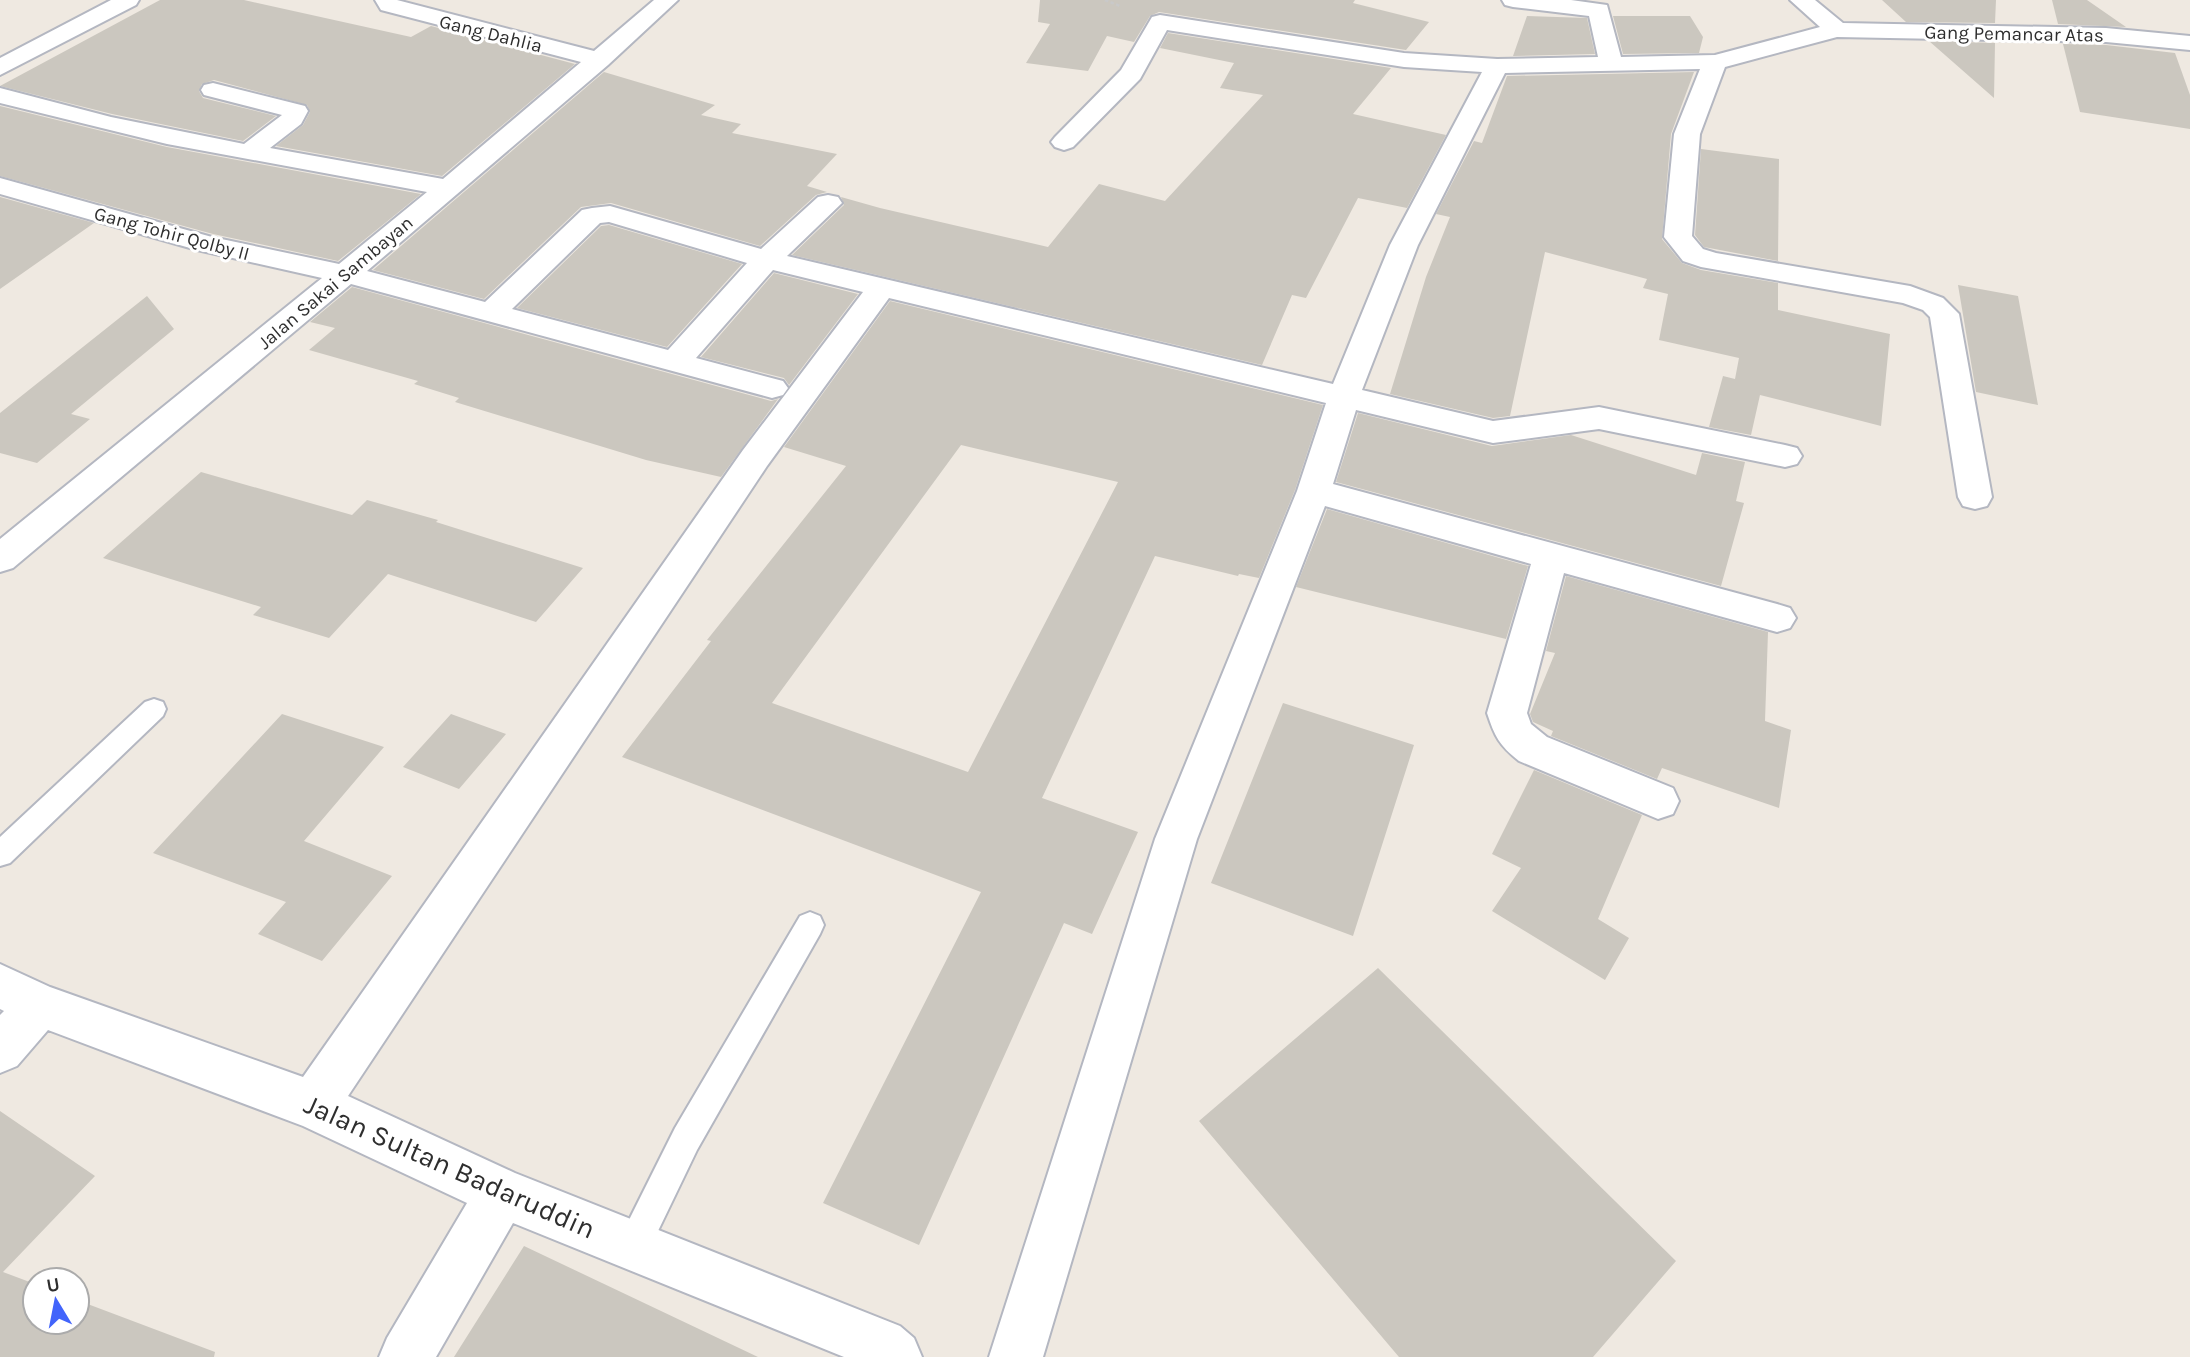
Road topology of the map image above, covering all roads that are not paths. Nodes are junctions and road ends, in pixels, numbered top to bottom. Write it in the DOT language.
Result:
graph roads {
  1 [pos="128,0"];
  2 [pos="386,0"];
  3 [pos="667,0"];
  4 [pos="1513,0"];
  5 [pos="1801,0"];
  6 [pos="1598,5"];
  7 [pos="1837,30"];
  8 [pos="2190,43"];
  9 [pos="600,60"];
  10 [pos="1715,62"];
  11 [pos="1611,64"];
  12 [pos="1497,66"];
  13 [pos="0,68"];
  14 [pos="213,90"];
  15 [pos="0,95"];
  16 [pos="1064,142"];
  17 [pos="251,151"];
  18 [pos="0,186"];
  19 [pos="449,188"];
  20 [pos="828,203"];
  21 [pos="766,260"];
  22 [pos="345,274"];
  23 [pos="883,286"];
  24 [pos="490,314"];
  25 [pos="677,360"];
  26 [pos="772,388"];
  27 [pos="1344,396"];
  28 [pos="1785,456"];
  29 [pos="1314,491"];
  30 [pos="1975,497"];
  31 [pos="1551,555"];
  32 [pos="0,559"];
  33 [pos="1777,618"];
  34 [pos="154,709"];
  35 [pos="1658,801"];
  36 [pos="0,854"];
  37 [pos="810,925"];
  38 [pos="20,995"];
  39 [pos="0,1050"];
  40 [pos="313,1105"];
  41 [pos="502,1193"];
  42 [pos="633,1246"];
  43 [pos="406,1357"];
  44 [pos="895,1357"];
  45 [pos="1016,1357"];
  1 -- 13 [label="street"];
  2 -- 9 [label="street, Gang Dahlia"];
  3 -- 9 [label="street, Jalan Sakai Sambayan"];
  4 -- 6 [label="street"];
  5 -- 7 [label="street"];
  6 -- 11 [label="street"];
  7 -- 8 [label="street, Gang Pemancar Atas"];
  7 -- 10 [label="street, Gang Pemancar Atas"];
  9 -- 19 [label="street, Jalan Sakai Sambayan"];
  10 -- 11 [label="street, Gang Pemancar Atas"];
  10 -- 30 [label="street"];
  11 -- 12 [label="street, Gang Pemancar Atas"];
  12 -- 16 [label="street, Gang Pemancar Atas"];
  12 -- 27 [label="street"];
  14 -- 17 [label="street"];
  15 -- 17 [label="street"];
  17 -- 19 [label="street"];
  18 -- 22 [label="street, Gang Tohir Qolby II"];
  19 -- 22 [label="street, Jalan Sakai Sambayan"];
  20 -- 21 [label="street"];
  21 -- 23 [label="street"];
  21 -- 24 [label="street"];
  21 -- 25 [label="street"];
  22 -- 24 [label="street, Gang Tohir Qolby II"];
  22 -- 32 [label="street, Jalan Sakai Sambayan"];
  23 -- 27 [label="street"];
  23 -- 40 [label="street"];
  24 -- 25 [label="street, Gang Tohir Qolby II"];
  25 -- 26 [label="street, Gang Tohir Qolby II"];
  27 -- 28 [label="street"];
  27 -- 29 [label="street"];
  29 -- 31 [label="street"];
  29 -- 45 [label="street"];
  31 -- 33 [label="street"];
  31 -- 35 [label="street"];
  34 -- 36 [label="lane"];
  37 -- 42 [label="lane"];
  38 -- 39 [label="street"];
  38 -- 40 [label="street, Jalan Sultan Badaruddin"];
  40 -- 41 [label="street, Jalan Sultan Badaruddin"];
  41 -- 42 [label="street, Jalan Sultan Badaruddin"];
  41 -- 43 [label="street"];
  42 -- 44 [label="street, Jalan Sultan Badaruddin"];
}
